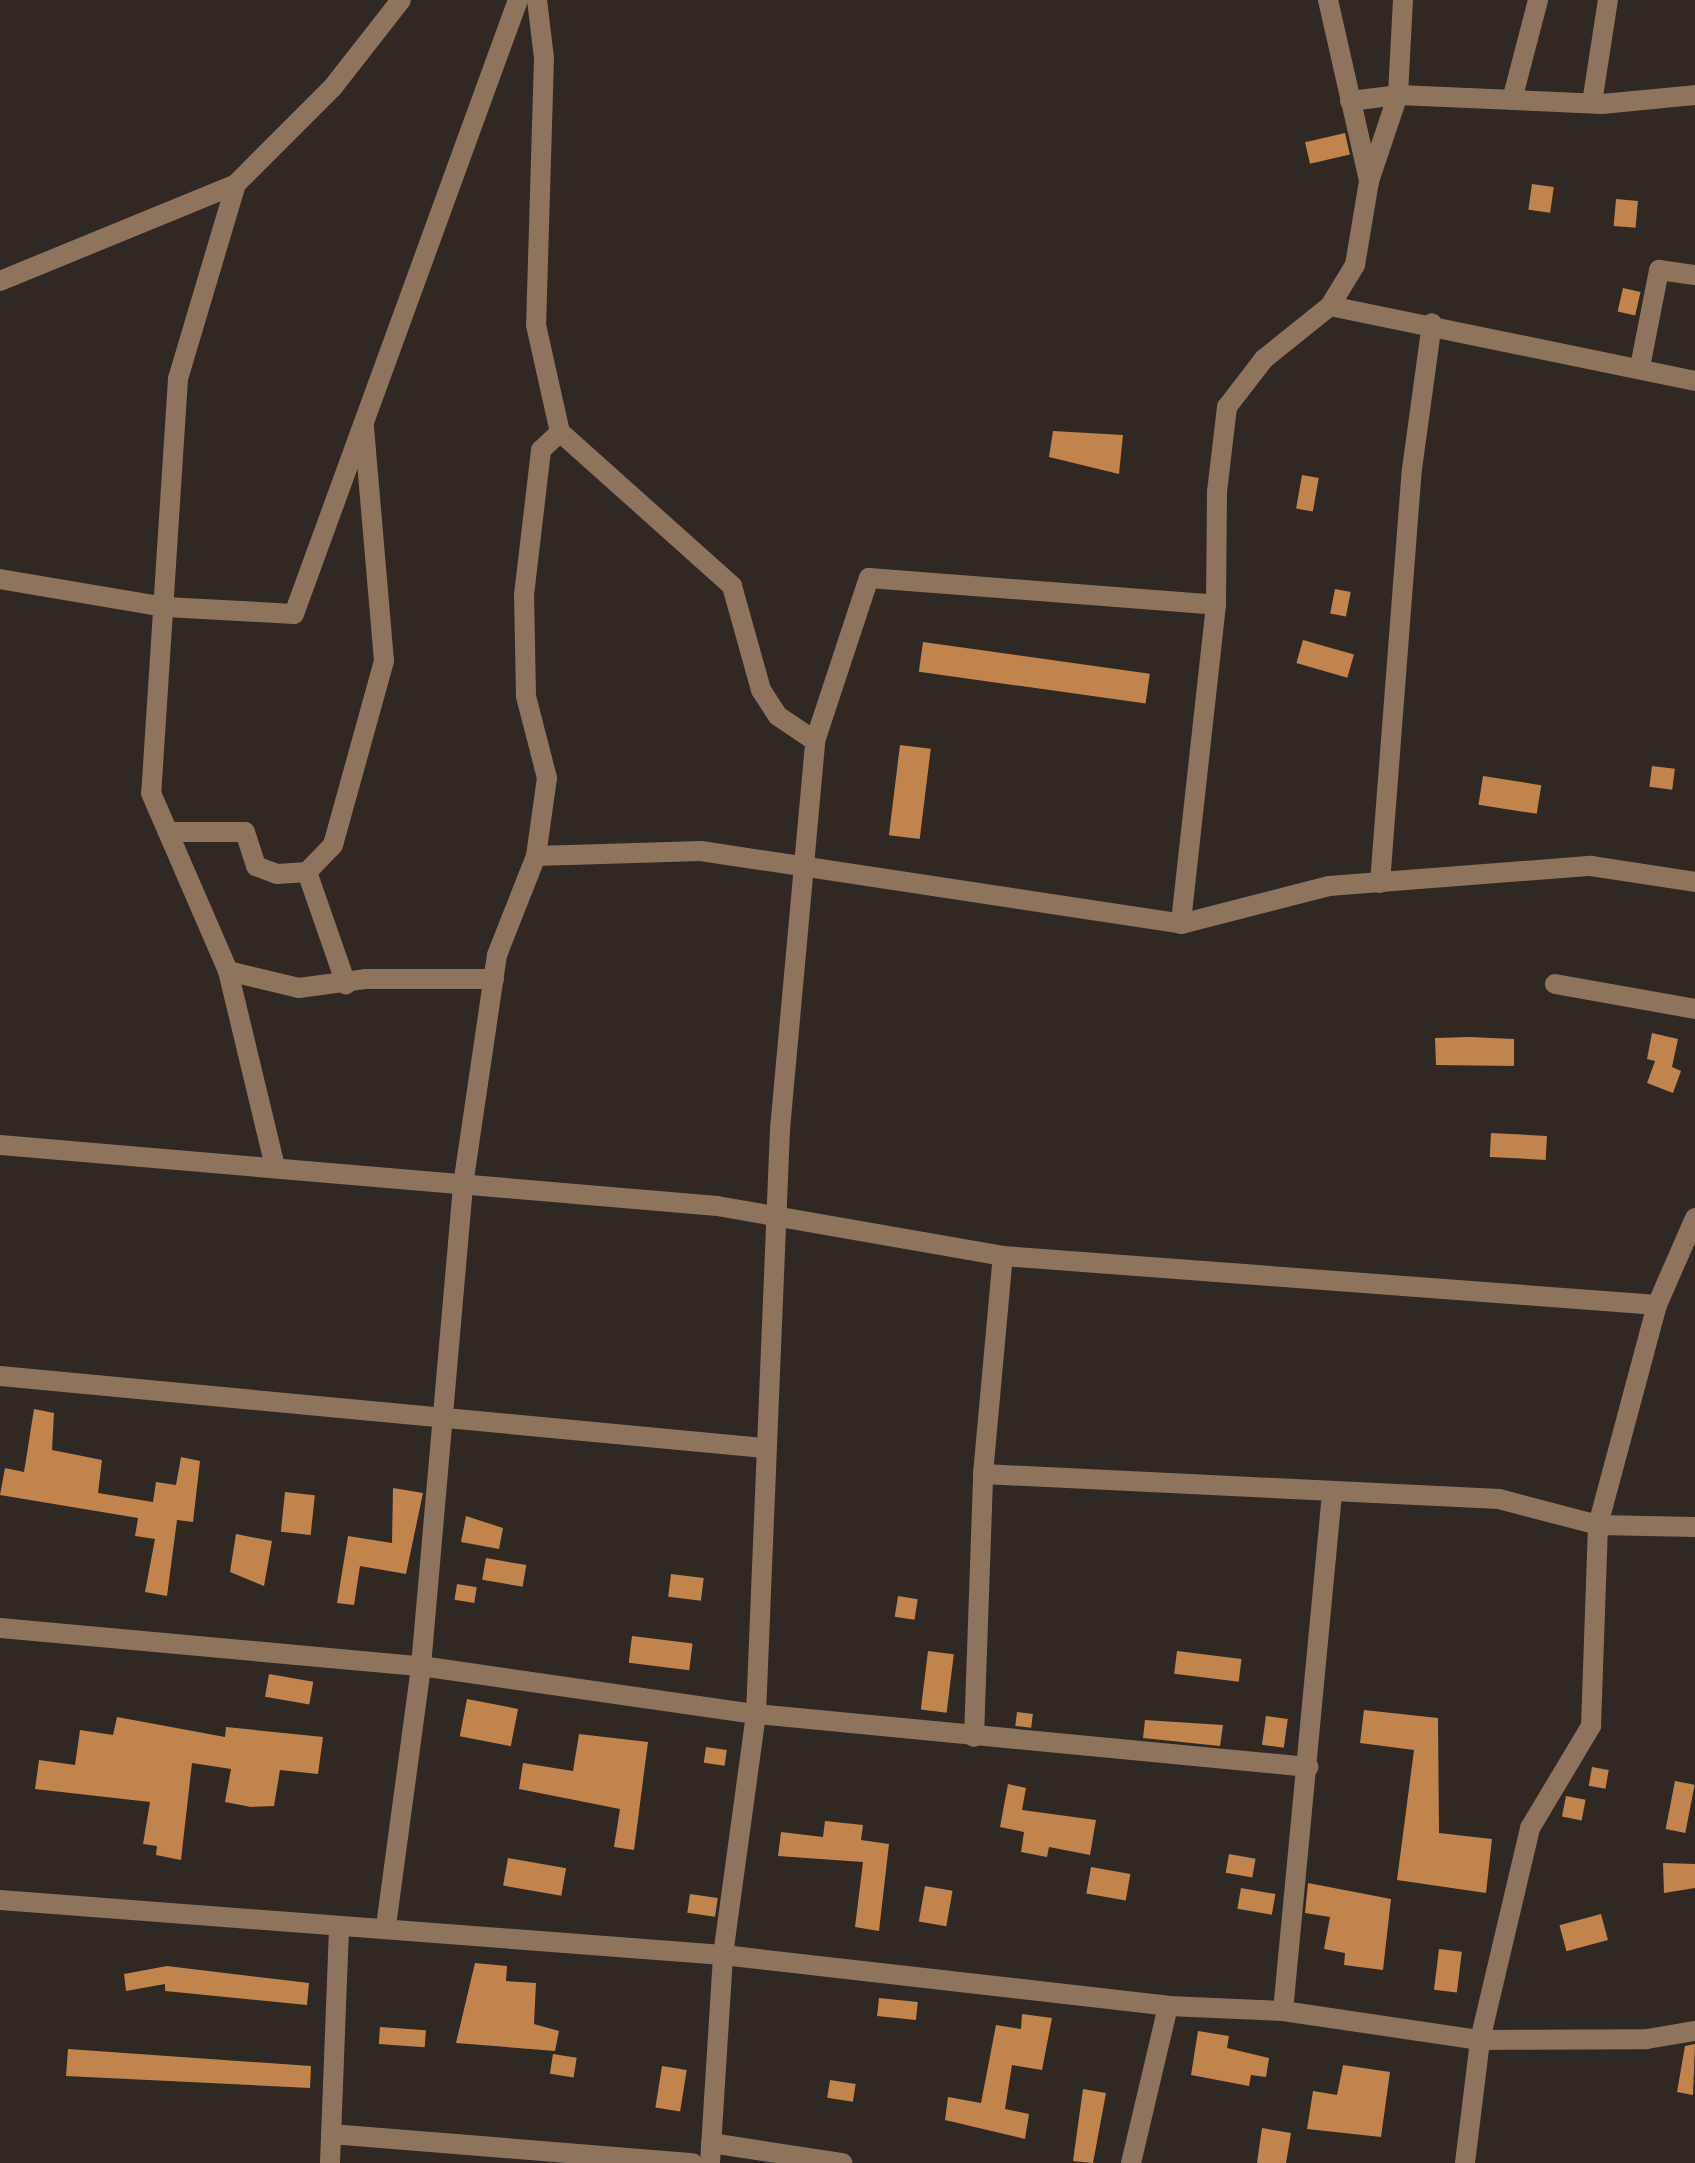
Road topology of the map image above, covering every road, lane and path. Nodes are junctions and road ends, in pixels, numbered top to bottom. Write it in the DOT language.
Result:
graph roads {
  1 [pos="401,0"];
  2 [pos="518,0"];
  3 [pos="537,0"];
  4 [pos="1328,0"];
  5 [pos="1403,0"];
  6 [pos="1538,0"];
  7 [pos="1608,0"];
  8 [pos="1398,95"];
  9 [pos="1695,95"];
  10 [pos="1512,100"];
  11 [pos="1350,101"];
  12 [pos="1592,103"];
  13 [pos="1369,181"];
  14 [pos="236,184"];
  15 [pos="1695,275"];
  16 [pos="0,281"];
  17 [pos="1330,306"];
  18 [pos="1432,323"];
  19 [pos="1640,367"];
  20 [pos="1695,381"];
  21 [pos="363,419"];
  22 [pos="560,432"];
  23 [pos="0,579"];
  24 [pos="1216,605"];
  25 [pos="166,607"];
  26 [pos="815,741"];
  27 [pos="168,832"];
  28 [pos="536,856"];
  29 [pos="804,864"];
  30 [pos="307,872"];
  31 [pos="1695,882"];
  32 [pos="1380,883"];
  33 [pos="1181,924"];
  34 [pos="228,971"];
  35 [pos="494,979"];
  36 [pos="346,984"];
  37 [pos="1555,984"];
  38 [pos="1695,1009"];
  39 [pos="0,1145"];
  40 [pos="275,1167"];
  41 [pos="463,1185"];
  42 [pos="777,1213"];
  43 [pos="1695,1218"];
  44 [pos="1003,1256"];
  45 [pos="1657,1305"];
  46 [pos="0,1376"];
  47 [pos="439,1413"];
  48 [pos="765,1448"];
  49 [pos="983,1474"];
  50 [pos="1332,1494"];
  51 [pos="1598,1525"];
  52 [pos="1695,1527"];
  53 [pos="0,1628"];
  54 [pos="421,1666"];
  55 [pos="756,1714"];
  56 [pos="974,1737"];
  57 [pos="1308,1767"];
  58 [pos="0,1900"];
  59 [pos="339,1926"];
  60 [pos="386,1926"];
  61 [pos="723,1955"];
  62 [pos="1168,2006"];
  63 [pos="1283,2011"];
  64 [pos="1695,2031"];
  65 [pos="1480,2040"];
  66 [pos="331,2134"];
  67 [pos="710,2153"];
  68 [pos="330,2163"];
  69 [pos="693,2163"];
  70 [pos="842,2163"];
  71 [pos="1131,2163"];
  72 [pos="1465,2163"];
  1 -- 14 [label="street"];
  2 -- 21 [label="street"];
  3 -- 22 [label="street"];
  4 -- 11 [label="street"];
  5 -- 8 [label="street"];
  6 -- 10 [label="street"];
  7 -- 12 [label="street"];
  8 -- 10 [label="street"];
  8 -- 11 [label="street"];
  8 -- 13 [label="street"];
  9 -- 12 [label="street"];
  10 -- 12 [label="street"];
  11 -- 13 [label="street"];
  13 -- 17 [label="street"];
  14 -- 16 [label="street"];
  14 -- 25 [label="street"];
  15 -- 19 [label="street"];
  17 -- 18 [label="street"];
  17 -- 24 [label="street"];
  18 -- 19 [label="street"];
  18 -- 32 [label="street"];
  19 -- 20 [label="street"];
  21 -- 25 [label="street"];
  21 -- 30 [label="street"];
  22 -- 26 [label="street"];
  22 -- 28 [label="street"];
  23 -- 25 [label="street"];
  24 -- 26 [label="street"];
  24 -- 33 [label="street"];
  25 -- 27 [label="street"];
  26 -- 29 [label="street"];
  27 -- 30 [label="street"];
  27 -- 34 [label="street"];
  28 -- 29 [label="street"];
  28 -- 35 [label="street"];
  29 -- 33 [label="street"];
  29 -- 42 [label="street"];
  30 -- 36 [label="street"];
  31 -- 32 [label="street"];
  32 -- 33 [label="street"];
  34 -- 36 [label="street"];
  34 -- 40 [label="street"];
  35 -- 36 [label="street"];
  35 -- 41 [label="street"];
  37 -- 38 [label="street"];
  39 -- 40 [label="street"];
  40 -- 41 [label="street"];
  41 -- 42 [label="street"];
  41 -- 47 [label="street"];
  42 -- 44 [label="street"];
  42 -- 48 [label="street"];
  43 -- 45 [label="street"];
  44 -- 45 [label="street"];
  44 -- 49 [label="street"];
  45 -- 51 [label="street"];
  46 -- 47 [label="street"];
  47 -- 48 [label="street"];
  47 -- 54 [label="street"];
  48 -- 55 [label="street"];
  49 -- 50 [label="street"];
  49 -- 56 [label="street"];
  50 -- 51 [label="street"];
  50 -- 57 [label="street"];
  51 -- 52 [label="street"];
  51 -- 65 [label="street"];
  53 -- 54 [label="street"];
  54 -- 55 [label="street"];
  54 -- 60 [label="street"];
  55 -- 56 [label="street"];
  55 -- 61 [label="street"];
  56 -- 57 [label="street"];
  57 -- 63 [label="street"];
  58 -- 59 [label="street"];
  59 -- 60 [label="street"];
  59 -- 66 [label="street"];
  60 -- 61 [label="street"];
  61 -- 62 [label="street"];
  61 -- 67 [label="street"];
  62 -- 63 [label="street"];
  62 -- 71 [label="street"];
  63 -- 65 [label="street"];
  64 -- 65 [label="street"];
  65 -- 72 [label="street"];
  66 -- 68 [label="street"];
  66 -- 69 [label="street"];
  67 -- 70 [label="street"];
}
